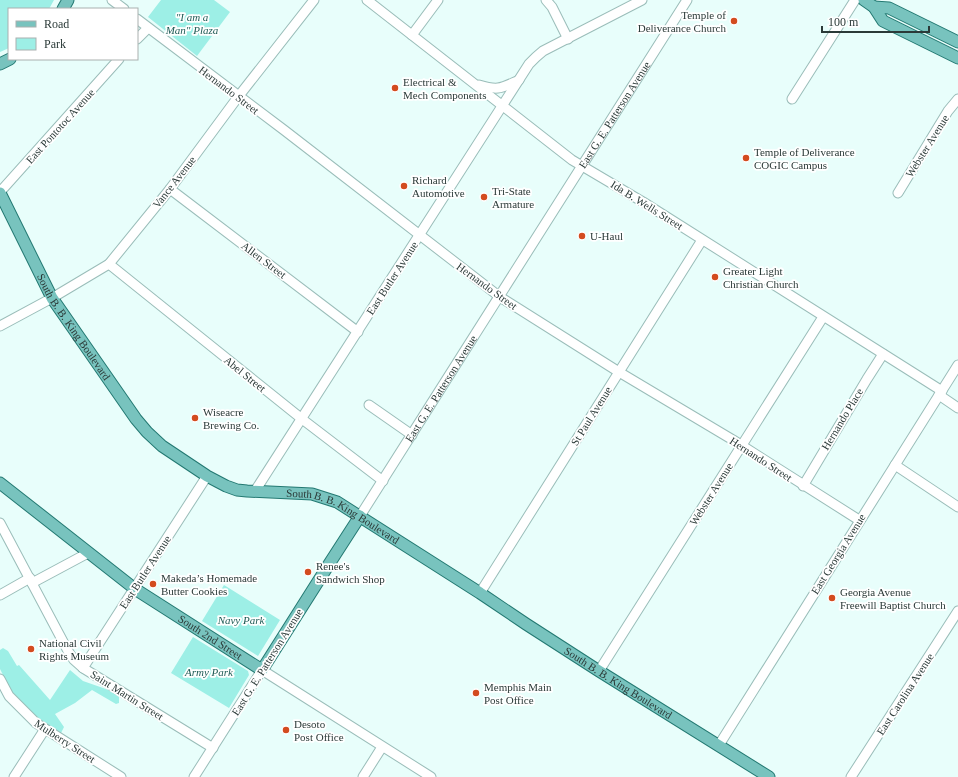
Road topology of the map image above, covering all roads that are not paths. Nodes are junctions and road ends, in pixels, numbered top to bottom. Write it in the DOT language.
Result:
graph roads {
  1 [pos="112,0"];
  2 [pos="314,0"];
  3 [pos="367,0"];
  4 [pos="438,0"];
  5 [pos="546,0"];
  6 [pos="642,0"];
  7 [pos="687,0"];
  8 [pos="855,0"];
  9 [pos="864,0"];
  10 [pos="874,7"];
  11 [pos="123,8"];
  12 [pos="138,20"];
  13 [pos="148,28"];
  14 [pos="412,35"];
  15 [pos="138,38"];
  16 [pos="568,39"];
  17 [pos="958,42"];
  18 [pos="958,58"];
  19 [pos="119,60"];
  20 [pos="519,80"];
  21 [pos="473,83"];
  22 [pos="238,97"];
  23 [pos="792,99"];
  24 [pos="958,99"];
  25 [pos="502,106"];
  26 [pos="583,166"];
  27 [pos="170,189"];
  28 [pos="0,192"];
  29 [pos="898,193"];
  30 [pos="420,236"];
  31 [pos="702,240"];
  32 [pos="109,264"];
  33 [pos="500,297"];
  34 [pos="52,298"];
  35 [pos="823,317"];
  36 [pos="0,326"];
  37 [pos="358,332"];
  38 [pos="883,354"];
  39 [pos="958,365"];
  40 [pos="619,372"];
  41 [pos="940,393"];
  42 [pos="369,405"];
  43 [pos="958,408"];
  44 [pos="302,419"];
  45 [pos="412,435"];
  46 [pos="741,446"];
  47 [pos="895,465"];
  48 [pos="207,476"];
  49 [pos="383,481"];
  50 [pos="0,483"];
  51 [pos="803,486"];
  52 [pos="256,491"];
  53 [pos="958,507"];
  54 [pos="360,516"];
  55 [pos="859,520"];
  56 [pos="0,523"];
  57 [pos="88,553"];
  58 [pos="31,581"];
  59 [pos="135,589"];
  60 [pos="480,592"];
  61 [pos="0,595"];
  62 [pos="958,611"];
  63 [pos="83,668"];
  64 [pos="262,670"];
  65 [pos="599,671"];
  66 [pos="0,679"];
  67 [pos="45,729"];
  68 [pos="718,745"];
  69 [pos="382,747"];
  70 [pos="213,748"];
  71 [pos="14,777"];
  72 [pos="121,777"];
  73 [pos="194,777"];
  74 [pos="363,777"];
  75 [pos="431,777"];
  76 [pos="769,777"];
  77 [pos="851,777"];
  1 -- 11 [label="street"];
  2 -- 22 [label="street, Vance Avenue"];
  3 -- 14 [label="street, Ida B. Wells Street"];
  4 -- 14 [label="street"];
  5 -- 16 [label="street"];
  6 -- 16 [label="street, East Butler Avenue"];
  7 -- 26 [label="street, East G. E. Patterson Avenue"];
  8 -- 23 [label="street"];
  9 -- 10 [label="main road"];
  10 -- 17 [label="main road"];
  10 -- 18 [label="main road"];
  12 -- 13 [label="street, Hernando Street"];
  13 -- 15 [label="street"];
  13 -- 22 [label="street, Hernando Street"];
  14 -- 21 [label="street, Ida B. Wells Street"];
  16 -- 20 [label="street, East Butler Avenue"];
  19 -- 28 [label="street, East Pontotoc Avenue"];
  20 -- 21 [label="street"];
  20 -- 25 [label="street, East Butler Avenue"];
  21 -- 25 [label="street, Ida B. Wells Street"];
  22 -- 27 [label="street, Vance Avenue"];
  22 -- 30 [label="street, Hernando Street"];
  24 -- 29 [label="street, Webster Avenue"];
  25 -- 26 [label="street, Ida B. Wells Street"];
  25 -- 30 [label="street, East Butler Avenue"];
  26 -- 31 [label="street, Ida B. Wells Street"];
  26 -- 33 [label="street, East G. E. Patterson Avenue"];
  27 -- 32 [label="street, Vance Avenue"];
  27 -- 37 [label="street, Allen Street"];
  28 -- 34 [label="main road, South B. B. King Boulevard"];
  30 -- 33 [label="street, Hernando Street"];
  30 -- 37 [label="street, East Butler Avenue"];
  31 -- 35 [label="street, Ida B. Wells Street"];
  31 -- 40 [label="street, St Paul Avenue"];
  32 -- 34 [label="street, Vance Avenue"];
  32 -- 44 [label="street, Abel Street"];
  33 -- 40 [label="street, Hernando Street"];
  33 -- 45 [label="street, East G. E. Patterson Avenue"];
  34 -- 36 [label="street, Vance Avenue"];
  34 -- 48 [label="main road, South B. B. King Boulevard"];
  35 -- 38 [label="street, Ida B. Wells Street"];
  35 -- 46 [label="street, Webster Avenue"];
  37 -- 44 [label="street, East Butler Avenue"];
  38 -- 41 [label="street, Ida B. Wells Street"];
  38 -- 51 [label="street, Hernando Place"];
  39 -- 41 [label="street, East Georgia Avenue"];
  40 -- 46 [label="street, Hernando Street"];
  40 -- 60 [label="street, St Paul Avenue"];
  41 -- 43 [label="street, Ida B. Wells Street"];
  41 -- 47 [label="street, East Georgia Avenue"];
  42 -- 45 [label="street"];
  44 -- 49 [label="street, Abel Street"];
  44 -- 52 [label="street, East Butler Avenue"];
  45 -- 49 [label="street, East G. E. Patterson Avenue"];
  46 -- 51 [label="street, Hernando Street"];
  46 -- 65 [label="street, Webster Avenue"];
  47 -- 53 [label="street"];
  47 -- 55 [label="street, East Georgia Avenue"];
  48 -- 52 [label="main road, South B. B. King Boulevard"];
  48 -- 59 [label="street, East Butler Avenue"];
  49 -- 54 [label="street, East G. E. Patterson Avenue"];
  50 -- 57 [label="main road, South 2nd Street"];
  51 -- 55 [label="street, Hernando Street"];
  52 -- 54 [label="main road, South B. B. King Boulevard"];
  54 -- 60 [label="main road, South B. B. King Boulevard"];
  54 -- 64 [label="main road, East G. E. Patterson Avenue"];
  55 -- 68 [label="street, East Georgia Avenue"];
  56 -- 58 [label="street, Saint Martin Street"];
  57 -- 58 [label="street"];
  57 -- 59 [label="main road, South 2nd Street"];
  58 -- 61 [label="street"];
  58 -- 63 [label="street, Saint Martin Street"];
  59 -- 63 [label="street, East Butler Avenue"];
  59 -- 64 [label="main road, South 2nd Street"];
  60 -- 65 [label="main road, South B. B. King Boulevard"];
  62 -- 77 [label="street, East Carolina Avenue"];
  63 -- 70 [label="street, Saint Martin Street"];
  64 -- 69 [label="street, South 2nd Street"];
  64 -- 70 [label="street, East G. E. Patterson Avenue"];
  65 -- 68 [label="main road, South B. B. King Boulevard"];
  66 -- 67 [label="street, Mulberry Street"];
  67 -- 71 [label="street"];
  67 -- 72 [label="street, Mulberry Street"];
  68 -- 76 [label="main road, South B. B. King Boulevard"];
  69 -- 74 [label="street"];
  69 -- 75 [label="street, South 2nd Street"];
  70 -- 73 [label="street, East G. E. Patterson Avenue"];
}
